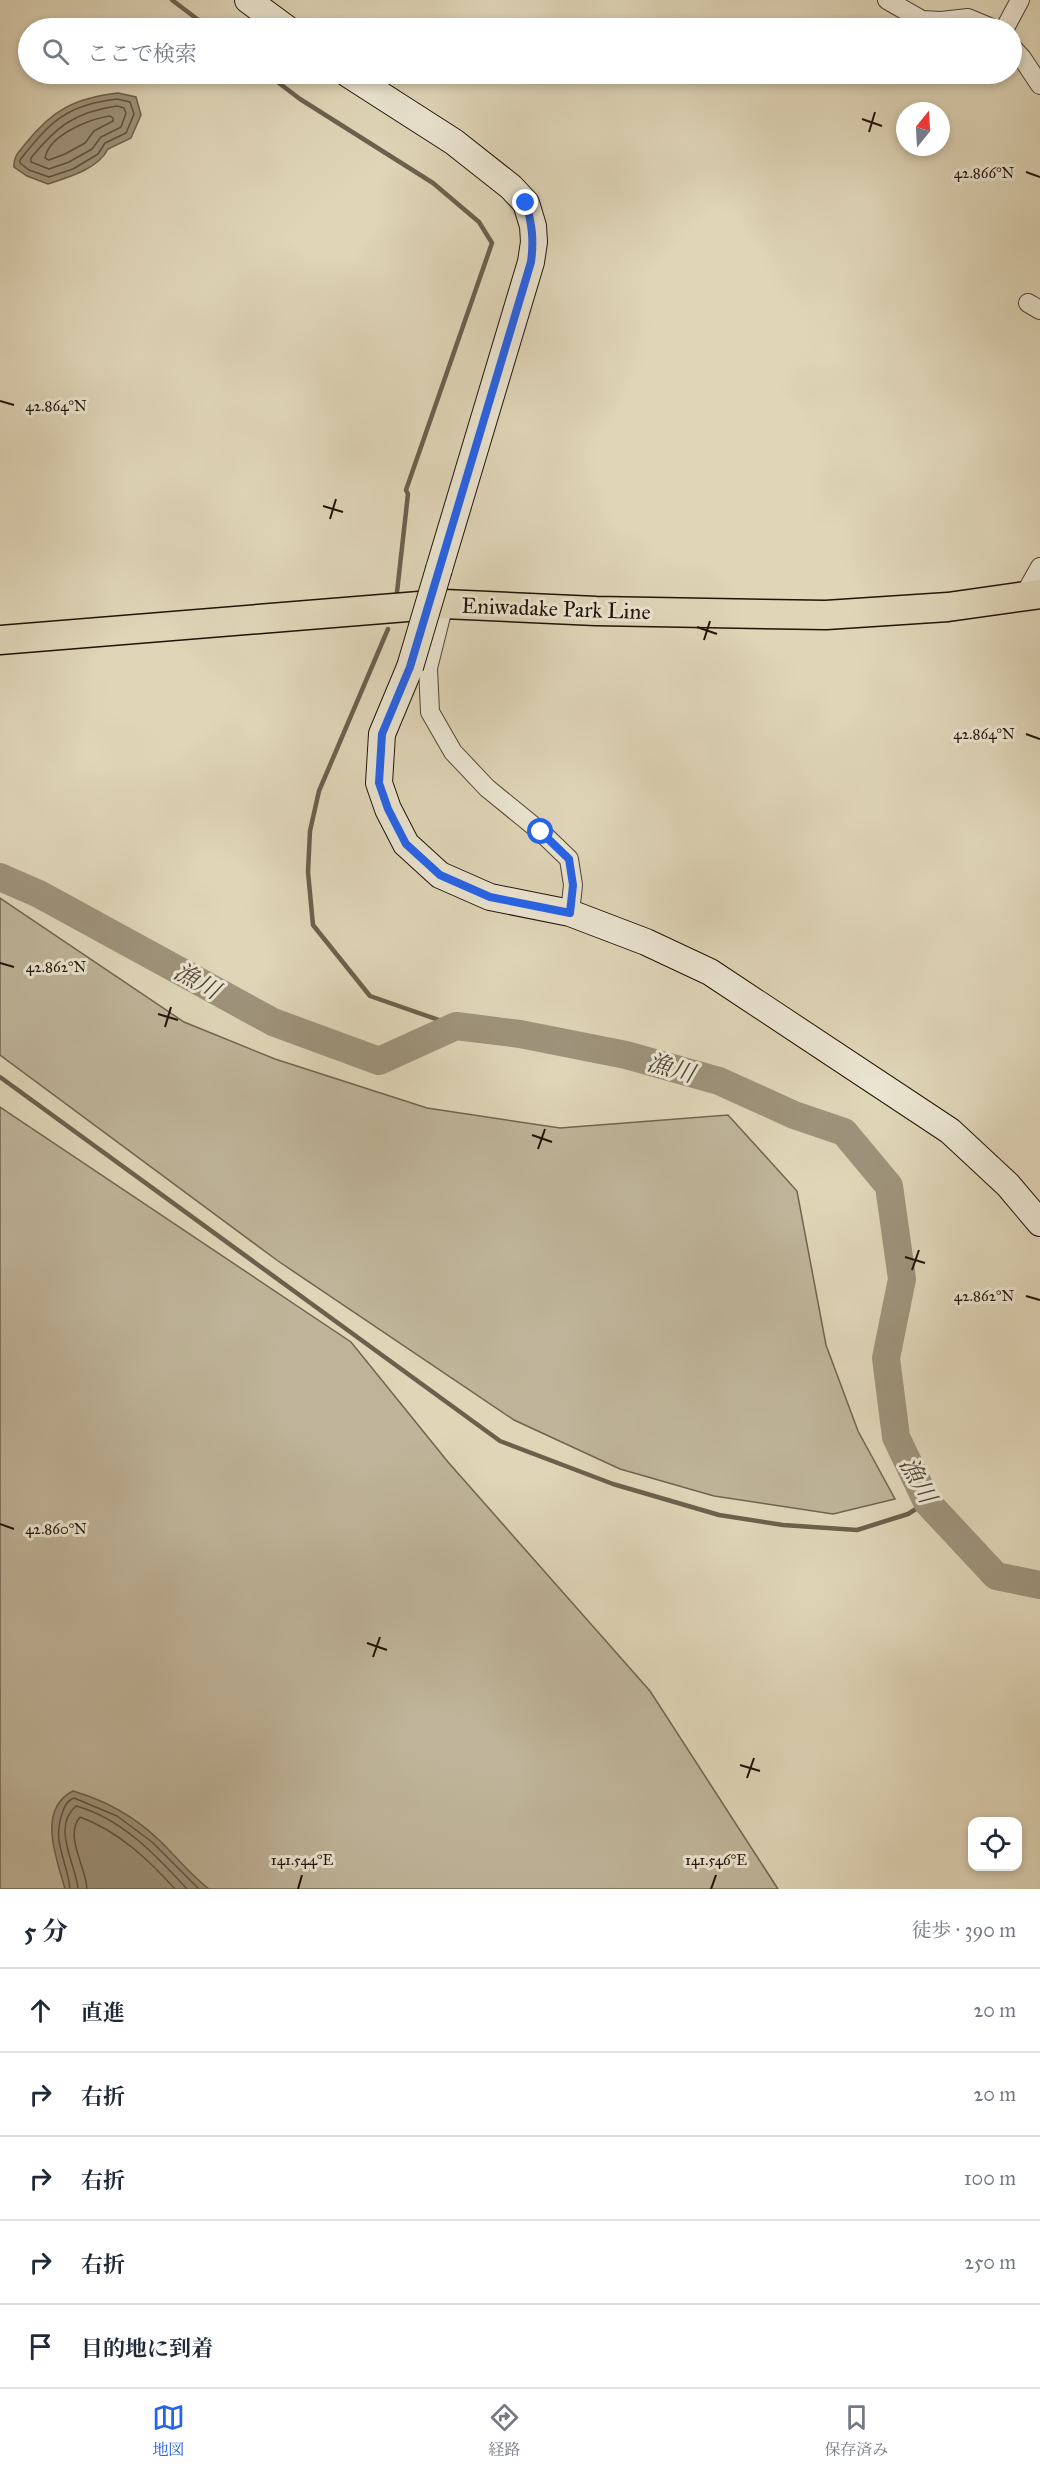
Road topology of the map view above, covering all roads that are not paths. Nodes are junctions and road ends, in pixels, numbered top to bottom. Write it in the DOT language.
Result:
graph roads {
  1 [pos="248,0"];
  2 [pos="887,0"];
  3 [pos="1020,0"];
  4 [pos="272,18"];
  5 [pos="918,18"];
  6 [pos="1010,18"];
  7 [pos="1022,58"];
  8 [pos="1038,78"];
  9 [pos="364,84"];
  10 [pos="1040,567"];
  11 [pos="1031,596"];
  12 [pos="444,604"];
  13 [pos="0,640"];
  14 [pos="570,913"];
  15 [pos="1040,1223"];
  1 -- 4 [label="street"];
  2 -- 5 [label="street"];
  3 -- 6 [label="street"];
  7 -- 8 [label="street"];
  9 -- 14 [label="street, bridge"];
  10 -- 11 [label="street"];
  11 -- 12 [label="main road, Eniwadake Park Line"];
  12 -- 13 [label="main road, Eniwadake Park Line"];
  12 -- 14 [label="street"];
  14 -- 15 [label="street"];
}
